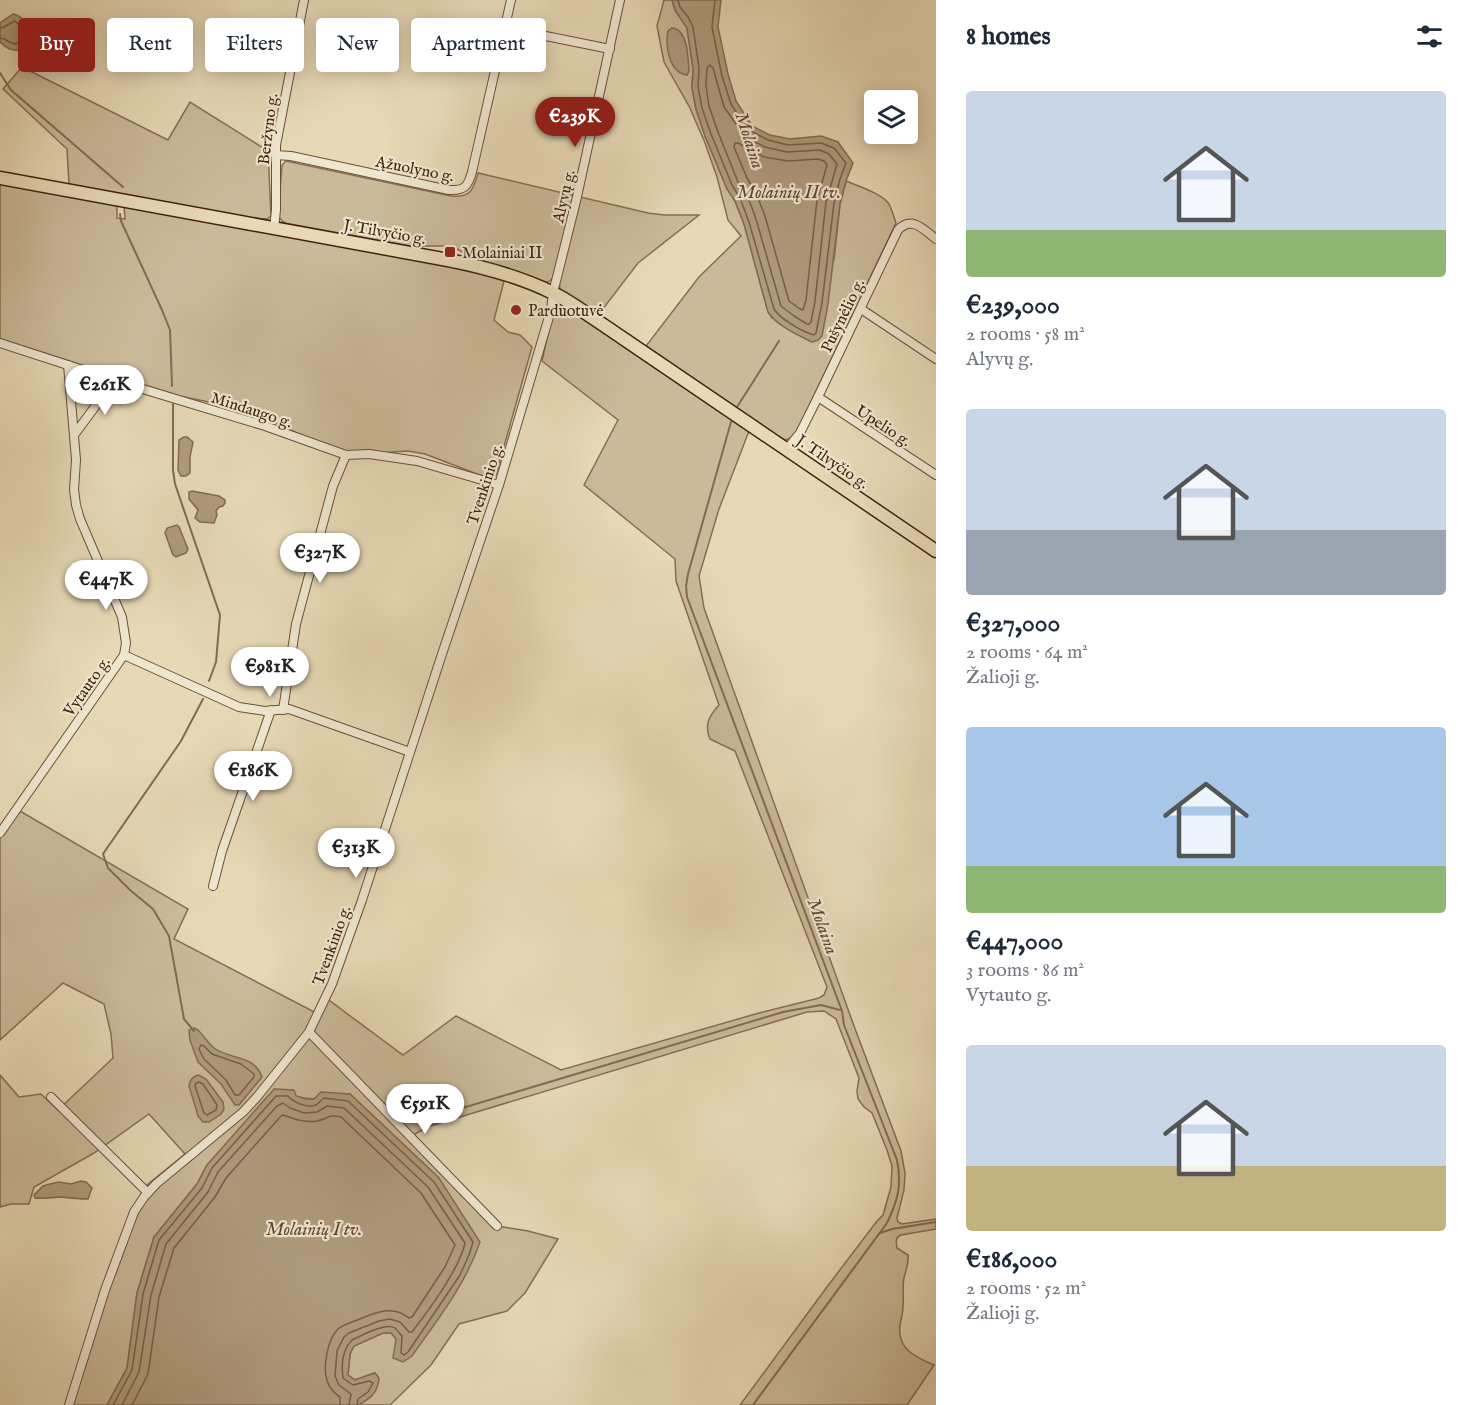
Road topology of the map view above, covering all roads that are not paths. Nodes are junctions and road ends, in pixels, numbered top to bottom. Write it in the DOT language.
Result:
graph roads {
  1 [pos="304,0"];
  2 [pos="511,0"];
  3 [pos="620,0"];
  4 [pos="508,18"];
  5 [pos="546,36"];
  6 [pos="610,49"];
  7 [pos="496,72"];
  8 [pos="275,155"];
  9 [pos="0,178"];
  10 [pos="274,228"];
  11 [pos="936,239"];
  12 [pos="553,293"];
  13 [pos="861,309"];
  14 [pos="0,343"];
  15 [pos="936,359"];
  16 [pos="68,365"];
  17 [pos="119,382"];
  18 [pos="818,397"];
  19 [pos="74,435"];
  20 [pos="786,450"];
  21 [pos="346,454"];
  22 [pos="936,476"];
  23 [pos="499,485"];
  24 [pos="936,551"];
  25 [pos="124,655"];
  26 [pos="271,710"];
  27 [pos="283,710"];
  28 [pos="410,752"];
  29 [pos="0,833"];
  30 [pos="213,886"];
  31 [pos="309,1032"];
  32 [pos="51,1097"];
  33 [pos="148,1193"];
  34 [pos="497,1226"];
  35 [pos="69,1405"];
  1 -- 8 [label="street, Beržyno g."];
  2 -- 4 [label="street, Ąžuolyno g."];
  3 -- 6 [label="street, Alyvų g."];
  5 -- 6 [label="street"];
  6 -- 12 [label="street, Alyvų g."];
  7 -- 8 [label="street, Ąžuolyno g."];
  8 -- 10 [label="street, Beržyno g."];
  9 -- 10 [label="main road, J. Tilvyčio g."];
  10 -- 12 [label="main road, J. Tilvyčio g."];
  11 -- 13 [label="street, Pušynėlio g."];
  12 -- 20 [label="main road, J. Tilvyčio g."];
  12 -- 23 [label="street, Tvenkinio g."];
  13 -- 15 [label="street"];
  13 -- 18 [label="street, Pušynėlio g."];
  14 -- 16 [label="street, Mindaugo g."];
  16 -- 17 [label="street, Mindaugo g."];
  16 -- 19 [label="street, Vytauto g."];
  17 -- 19 [label="street"];
  17 -- 21 [label="street, Mindaugo g."];
  18 -- 20 [label="street, Pušynėlio g."];
  18 -- 22 [label="street, Upelio g."];
  19 -- 25 [label="street, Vytauto g."];
  20 -- 24 [label="main road, J. Tilvyčio g."];
  21 -- 23 [label="street, Mindaugo g."];
  21 -- 27 [label="street"];
  23 -- 28 [label="street, Tvenkinio g."];
  25 -- 26 [label="street"];
  25 -- 29 [label="street, Vytauto g."];
  26 -- 27 [label="street"];
  26 -- 30 [label="street"];
  27 -- 28 [label="street"];
  28 -- 31 [label="street, Tvenkinio g."];
  31 -- 33 [label="street, Tvenkinio g."];
  31 -- 34 [label="street"];
  32 -- 33 [label="street"];
  33 -- 35 [label="street, Tvenkinio g."];
}
